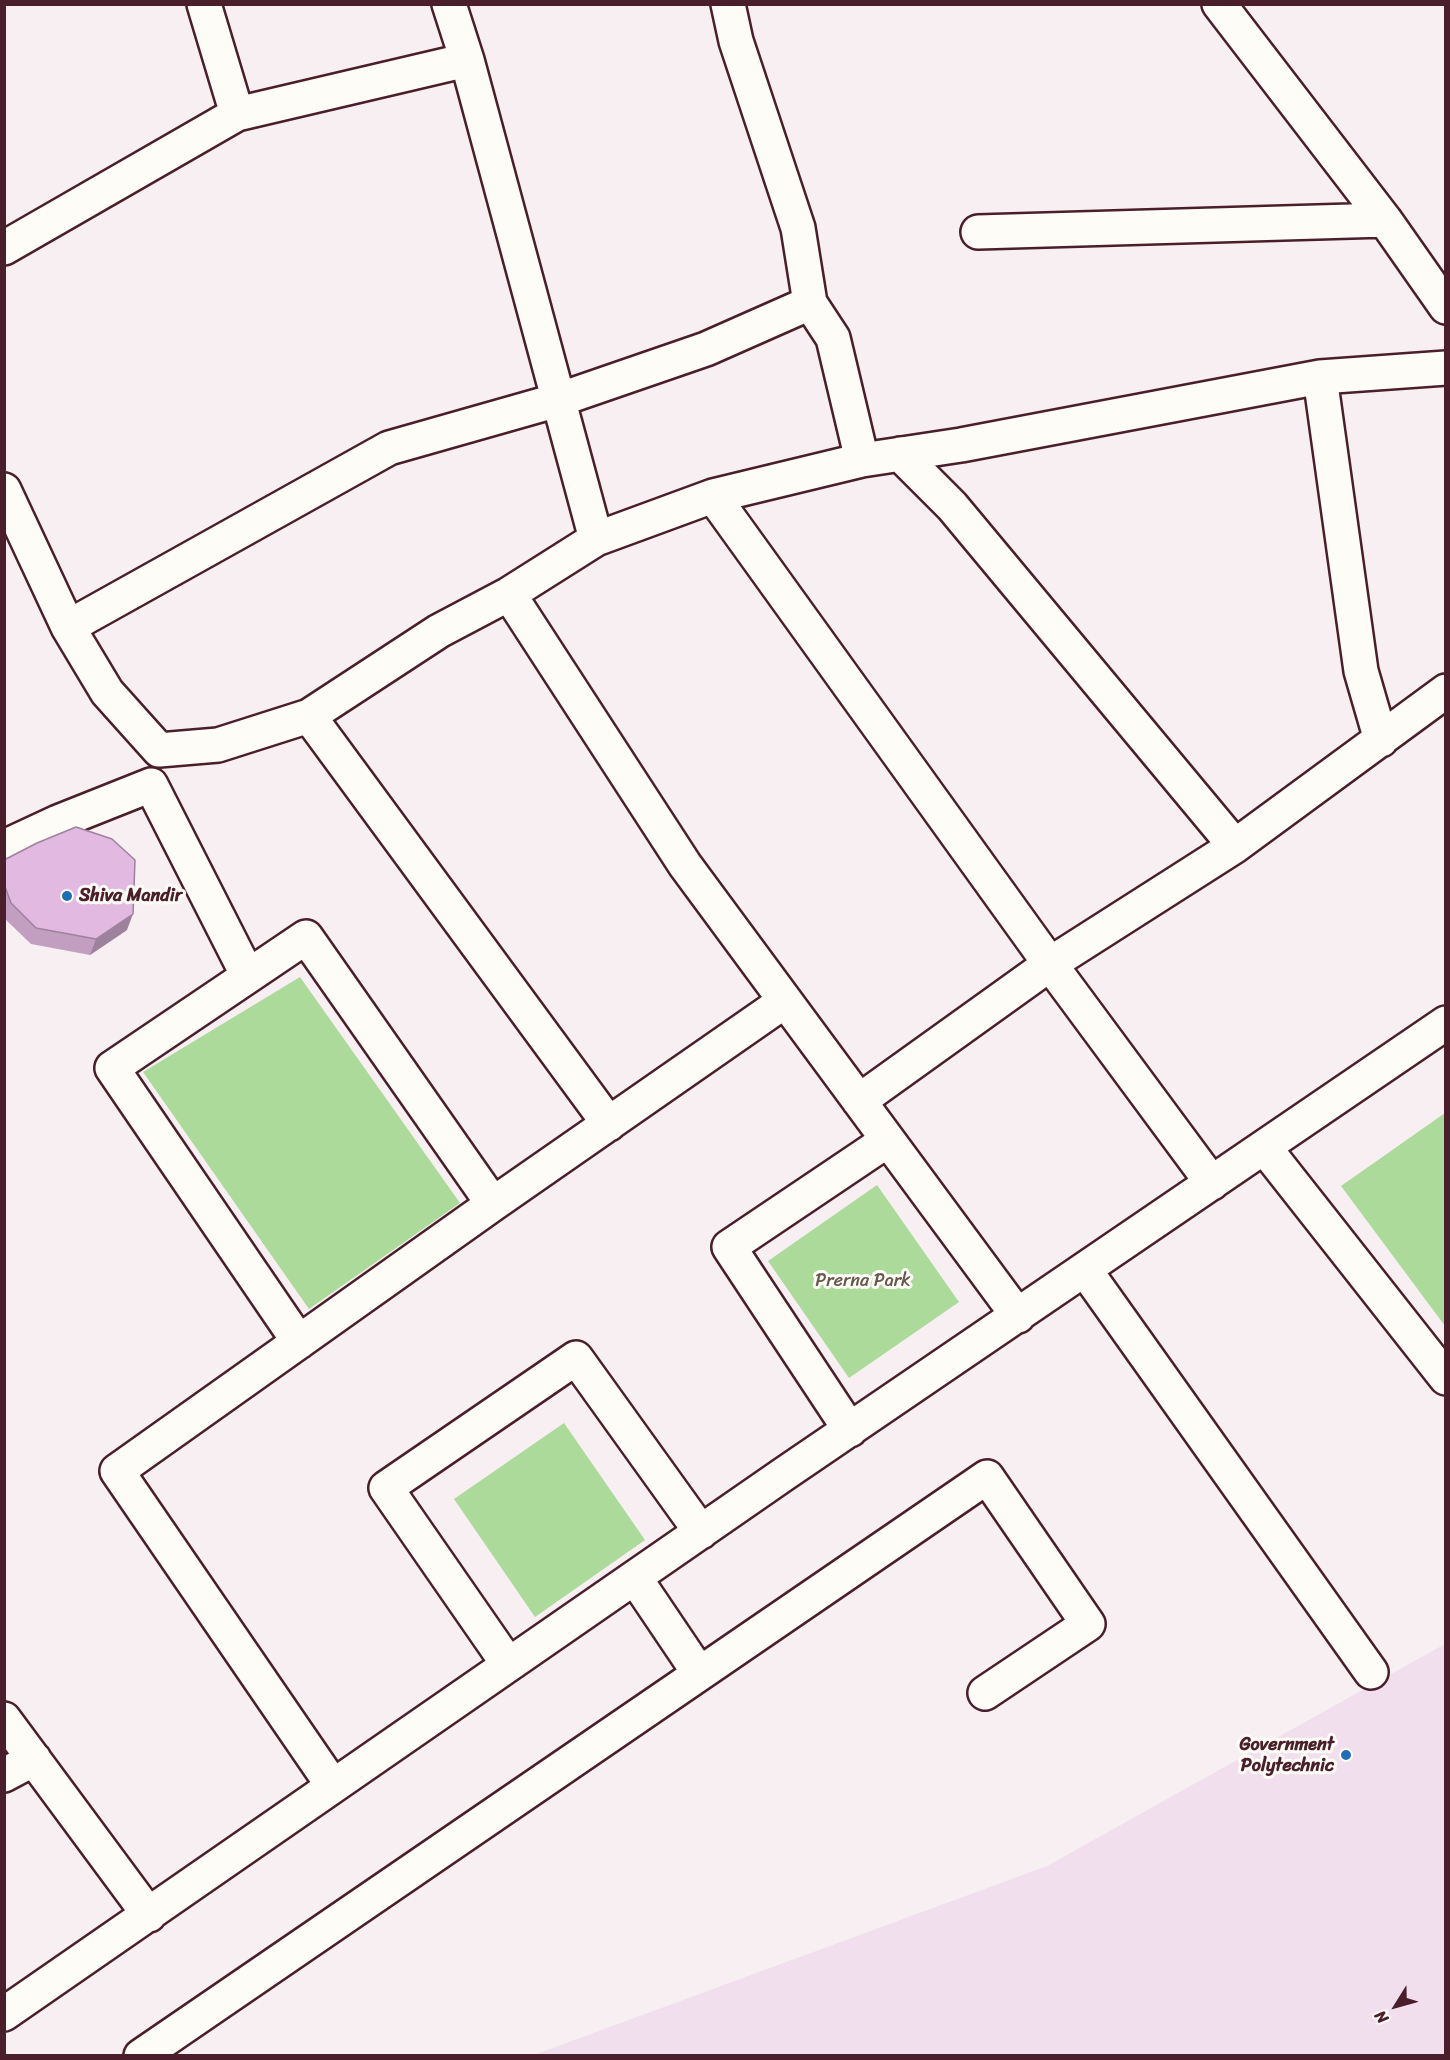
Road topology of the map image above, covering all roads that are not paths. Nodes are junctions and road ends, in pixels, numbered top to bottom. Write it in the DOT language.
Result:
graph roads {
  1 [pos="204,4"];
  2 [pos="449,4"];
  3 [pos="728,4"];
  4 [pos="1219,4"];
  5 [pos="467,60"];
  6 [pos="237,114"];
  7 [pos="1385,220"];
  8 [pos="978,232"];
  9 [pos="4,248"];
  10 [pos="810,303"];
  11 [pos="1446,308"];
  12 [pos="1446,368"];
  13 [pos="1320,377"];
  14 [pos="558,400"];
  15 [pos="900,454"];
  16 [pos="862,460"];
  17 [pos="713,496"];
  18 [pos="7,500"];
  19 [pos="596,539"];
  20 [pos="509,594"];
  21 [pos="68,627"];
  22 [pos="1446,691"];
  23 [pos="309,716"];
  24 [pos="1381,740"];
  25 [pos="1235,846"];
  26 [pos="4,847"];
  27 [pos="1050,964"];
  28 [pos="249,976"];
  29 [pos="785,1001"];
  30 [pos="1446,1023"];
  31 [pos="859,1101"];
  32 [pos="609,1124"];
  33 [pos="888,1140"];
  34 [pos="1264,1147"];
  35 [pos="1212,1183"];
  36 [pos="493,1204"];
  37 [pos="1085,1270"];
  38 [pos="1018,1316"];
  39 [pos="299,1342"];
  40 [pos="1442,1366"];
  41 [pos="850,1430"];
  42 [pos="701,1532"];
  43 [pos="635,1578"];
  44 [pos="508,1664"];
  45 [pos="1371,1672"];
  46 [pos="699,1673"];
  47 [pos="985,1694"];
  48 [pos="4,1719"];
  49 [pos="34,1759"];
  50 [pos="4,1775"];
  51 [pos="333,1786"];
  52 [pos="149,1914"];
  53 [pos="4,2014"];
  54 [pos="141,2055"];
  1 -- 6 [label="street"];
  2 -- 5 [label="street"];
  3 -- 10 [label="street"];
  4 -- 7 [label="street"];
  5 -- 6 [label="street"];
  5 -- 14 [label="street"];
  6 -- 9 [label="street"];
  7 -- 8 [label="street"];
  7 -- 11 [label="street"];
  10 -- 14 [label="street"];
  10 -- 16 [label="street"];
  12 -- 13 [label="street"];
  13 -- 15 [label="street"];
  13 -- 24 [label="street"];
  14 -- 19 [label="street"];
  14 -- 21 [label="street"];
  15 -- 16 [label="street"];
  15 -- 25 [label="street"];
  16 -- 17 [label="street"];
  17 -- 19 [label="street"];
  17 -- 27 [label="street"];
  18 -- 21 [label="street"];
  19 -- 20 [label="street"];
  20 -- 23 [label="street"];
  20 -- 29 [label="street"];
  21 -- 23 [label="street"];
  22 -- 24 [label="street"];
  23 -- 32 [label="street"];
  24 -- 25 [label="street"];
  25 -- 27 [label="street"];
  26 -- 28 [label="street"];
  27 -- 31 [label="street"];
  27 -- 35 [label="street"];
  28 -- 36 [label="street"];
  28 -- 39 [label="street"];
  29 -- 31 [label="street"];
  29 -- 32 [label="street"];
  30 -- 34 [label="street"];
  31 -- 33 [label="street"];
  32 -- 36 [label="street"];
  33 -- 38 [label="street"];
  33 -- 41 [label="street"];
  34 -- 35 [label="street"];
  34 -- 40 [label="street"];
  35 -- 37 [label="street"];
  36 -- 39 [label="street"];
  37 -- 38 [label="street"];
  37 -- 45 [label="street"];
  38 -- 41 [label="street"];
  39 -- 51 [label="street"];
  41 -- 42 [label="street"];
  42 -- 43 [label="street"];
  42 -- 44 [label="street"];
  43 -- 44 [label="street"];
  43 -- 46 [label="street"];
  44 -- 51 [label="street"];
  46 -- 47 [label="street"];
  46 -- 54 [label="street"];
  48 -- 49 [label="street"];
  49 -- 50 [label="street"];
  49 -- 52 [label="street"];
  51 -- 52 [label="street"];
  52 -- 53 [label="street"];
}
